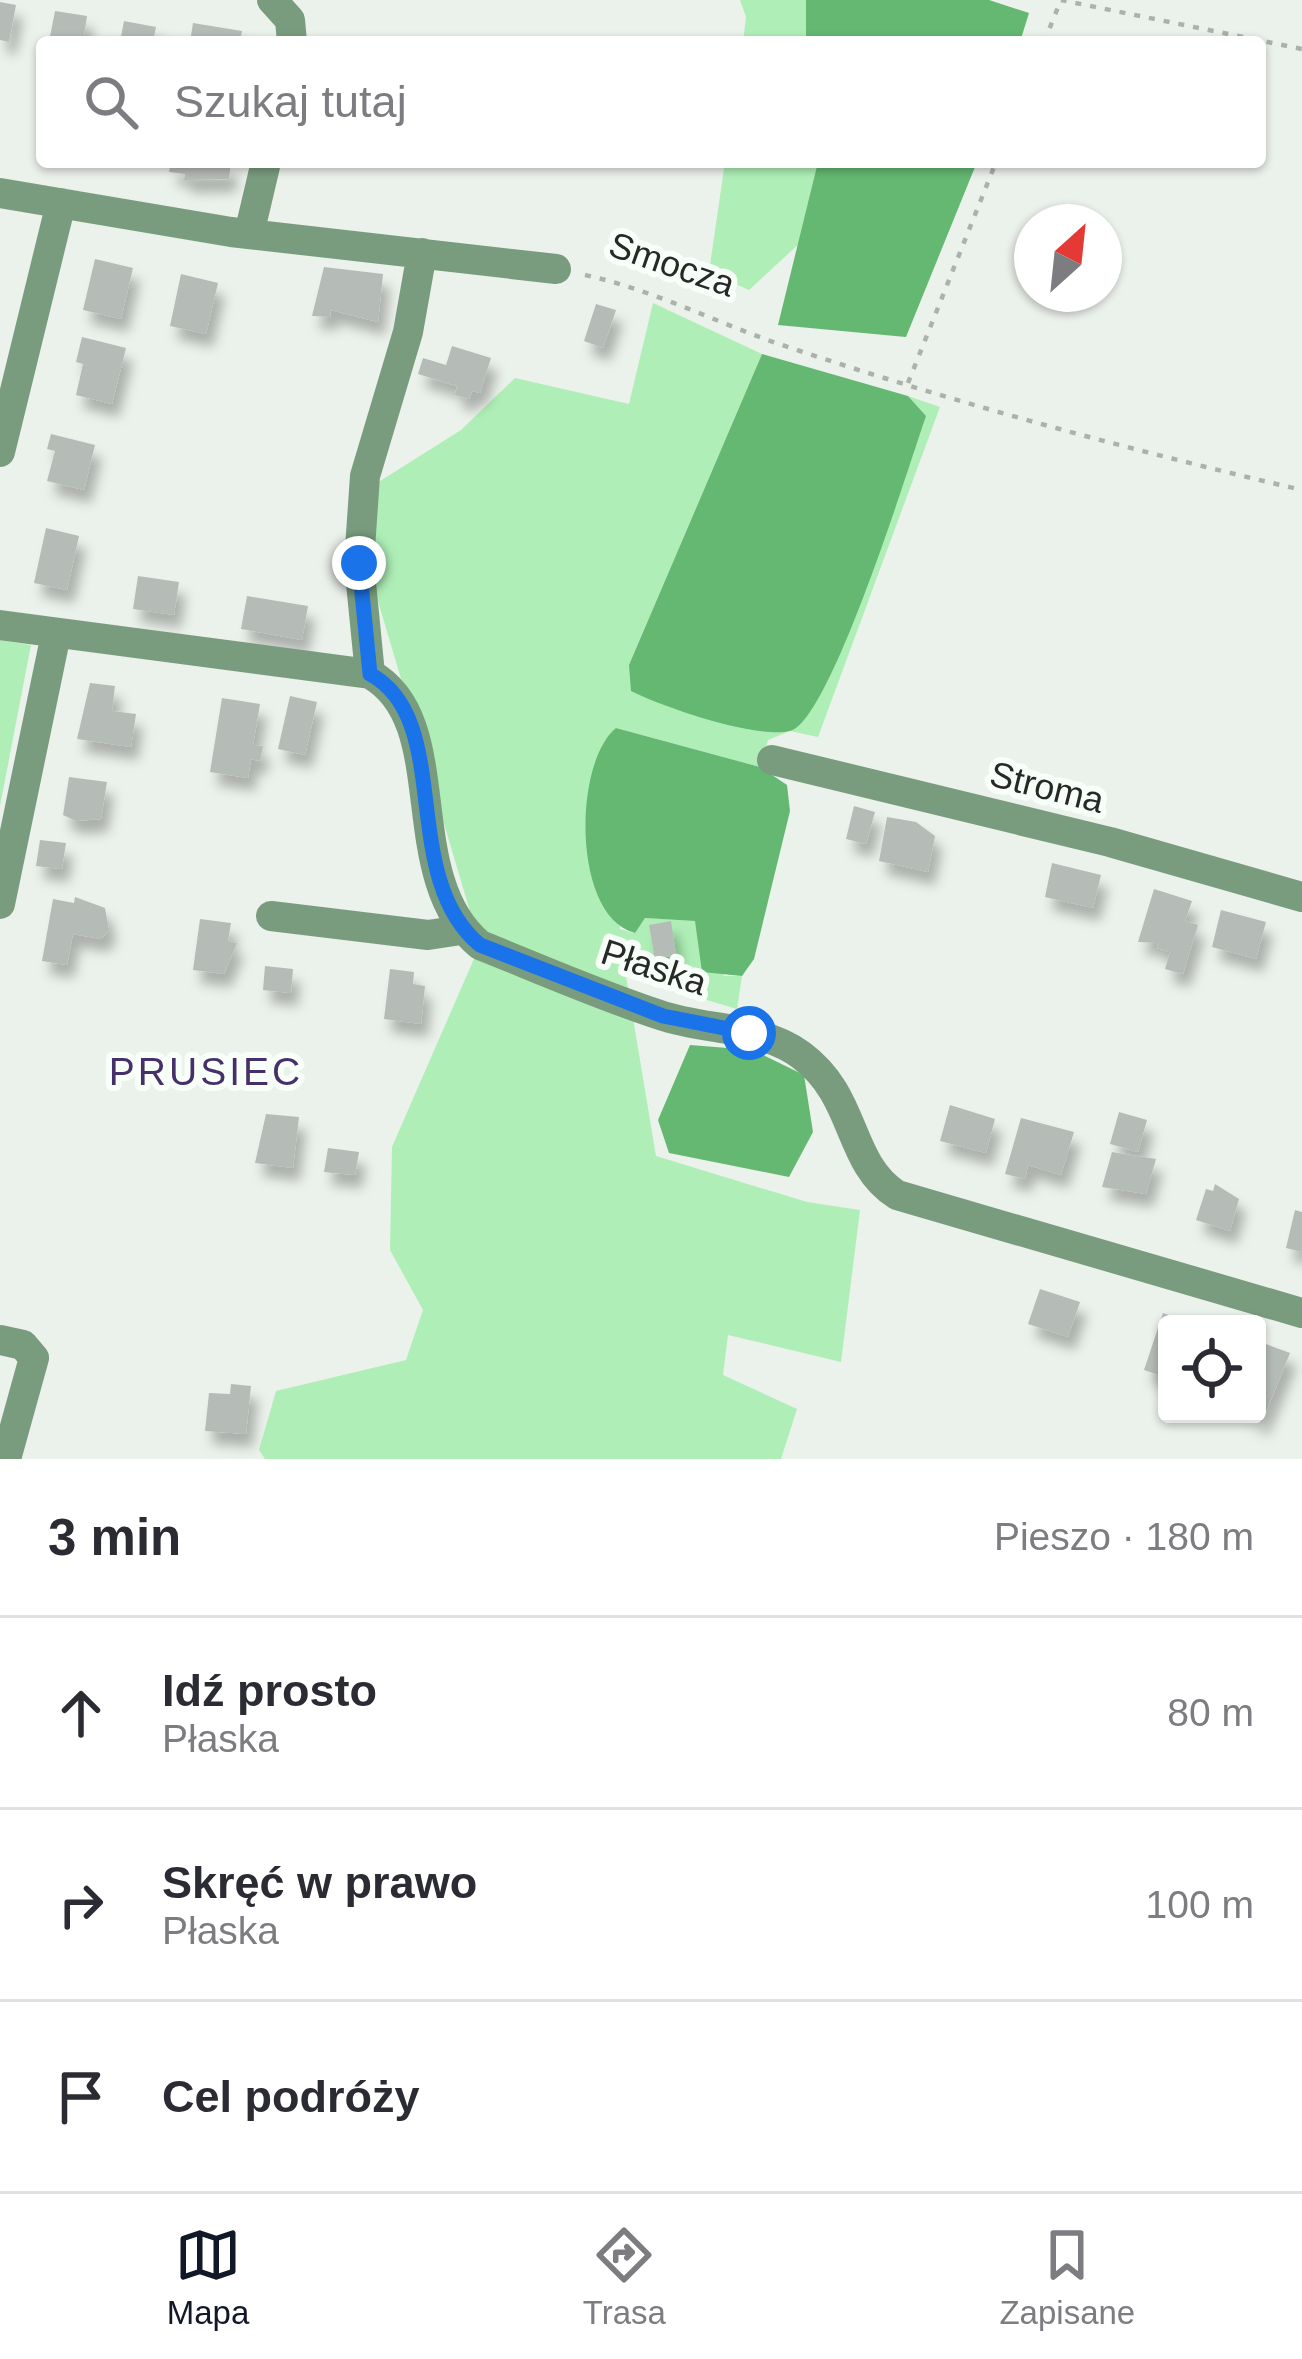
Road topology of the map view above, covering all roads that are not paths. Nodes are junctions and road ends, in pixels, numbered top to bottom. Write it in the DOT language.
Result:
graph roads {
  1 [pos="272,0"];
  2 [pos="291,36"];
  3 [pos="264,168"];
  4 [pos="0,193"];
  5 [pos="61,203"];
  6 [pos="248,234"];
  7 [pos="422,254"];
  8 [pos="556,269"];
  9 [pos="0,452"];
  10 [pos="0,625"];
  11 [pos="56,634"];
  12 [pos="370,674"];
  13 [pos="772,760"];
  14 [pos="1302,897"];
  15 [pos="0,904"];
  16 [pos="271,916"];
  17 [pos="461,929"];
  18 [pos="1302,1313"];
  19 [pos="0,1340"];
  20 [pos="6,1459"];
  1 -- 2 [label="street"];
  3 -- 6 [label="street"];
  4 -- 5 [label="street, Smocza"];
  5 -- 6 [label="street, Smocza"];
  5 -- 9 [label="street"];
  6 -- 7 [label="street, Smocza"];
  7 -- 8 [label="street, Smocza"];
  7 -- 12 [label="street"];
  10 -- 11 [label="street"];
  11 -- 12 [label="street"];
  11 -- 15 [label="street"];
  12 -- 17 [label="street"];
  13 -- 14 [label="street, Stroma"];
  16 -- 17 [label="street"];
  17 -- 18 [label="street, Płaska"];
  19 -- 20 [label="street"];
}
